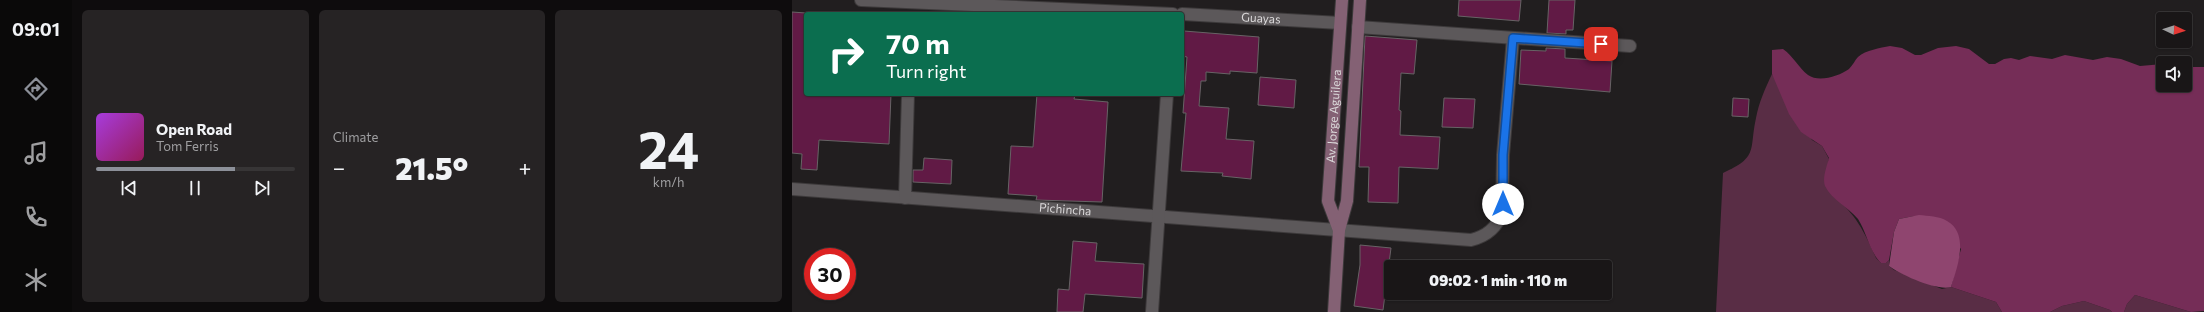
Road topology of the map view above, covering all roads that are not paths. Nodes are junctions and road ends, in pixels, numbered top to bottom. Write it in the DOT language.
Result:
graph roads {
  1 [pos="861,0"];
  2 [pos="1342,0"];
  3 [pos="1360,0"];
  4 [pos="910,8"];
  5 [pos="1085,12"];
  6 [pos="1184,14"];
  7 [pos="1340,22"];
  8 [pos="1358,27"];
  9 [pos="1513,38"];
  10 [pos="1630,46"];
  11 [pos="908,96"];
  12 [pos="1167,96"];
  13 [pos="792,189"];
  14 [pos="905,198"];
  15 [pos="1158,218"];
  16 [pos="1339,230"];
  17 [pos="1152,312"];
  18 [pos="1334,312"];
  1 -- 4 [label="street"];
  2 -- 7 [label="street, Av. Jorge Aguilera"];
  3 -- 8 [label="street, Av. Jorge Aguilera"];
  4 -- 5 [label="street"];
  6 -- 7 [label="street, Guayas"];
  7 -- 16 [label="street, Av. Jorge Aguilera"];
  8 -- 9 [label="street"];
  8 -- 16 [label="street, Av. Jorge Aguilera"];
  9 -- 10 [label="street"];
  9 -- 16 [label="street, Pichincha"];
  11 -- 14 [label="street"];
  12 -- 15 [label="street"];
  13 -- 14 [label="street, Pichincha"];
  14 -- 15 [label="street, Pichincha"];
  15 -- 16 [label="street, Pichincha"];
  15 -- 17 [label="street"];
  16 -- 18 [label="street, Av. Jorge Aguilera"];
}
